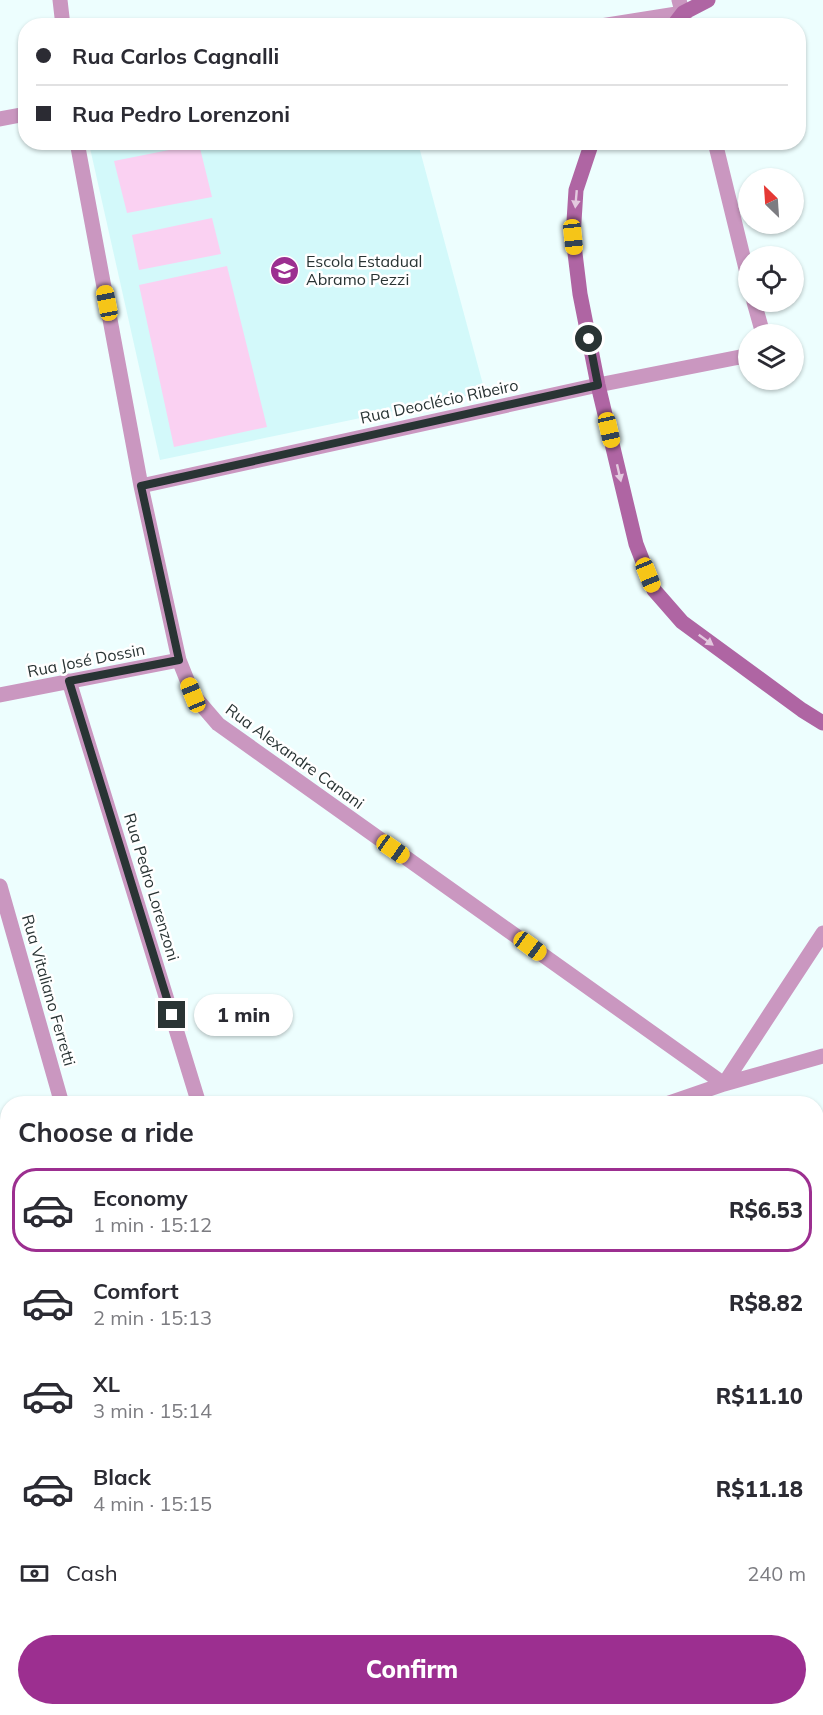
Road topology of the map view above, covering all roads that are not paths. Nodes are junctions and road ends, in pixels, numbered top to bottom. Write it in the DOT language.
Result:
graph roads {
  1 [pos="60,0"];
  2 [pos="708,0"];
  3 [pos="682,13"];
  4 [pos="62,18"];
  5 [pos="651,18"];
  6 [pos="18,116"];
  7 [pos="0,119"];
  8 [pos="78,150"];
  9 [pos="589,150"];
  10 [pos="717,150"];
  11 [pos="740,246"];
  12 [pos="738,356"];
  13 [pos="598,385"];
  14 [pos="141,486"];
  15 [pos="179,660"];
  16 [pos="69,681"];
  17 [pos="0,695"];
  18 [pos="823,723"];
  19 [pos="0,886"];
  20 [pos="823,933"];
  21 [pos="823,1056"];
  22 [pos="724,1084"];
  23 [pos="60,1096"];
  24 [pos="198,1096"];
  25 [pos="689,1096"];
  1 -- 4 [label="street"];
  2 -- 3 [label="main road"];
  3 -- 5 [label="street"];
  6 -- 7 [label="street"];
  8 -- 14 [label="street, Rua Alexandre Canani"];
  9 -- 13 [label="main road, one-way"];
  10 -- 11 [label="street"];
  12 -- 13 [label="street, Rua Deoclécio Ribeiro"];
  13 -- 14 [label="street, Rua Deoclécio Ribeiro"];
  13 -- 18 [label="main road, one-way"];
  14 -- 15 [label="street, Rua Alexandre Canani"];
  15 -- 16 [label="street, Rua José Dossin"];
  15 -- 22 [label="street, Rua Alexandre Canani"];
  16 -- 17 [label="street, Rua José Dossin"];
  16 -- 24 [label="street, Rua Pedro Lorenzoni"];
  19 -- 23 [label="street, Rua Vitaliano Ferretti"];
  20 -- 22 [label="street"];
  21 -- 22 [label="street"];
  22 -- 25 [label="street"];
}
